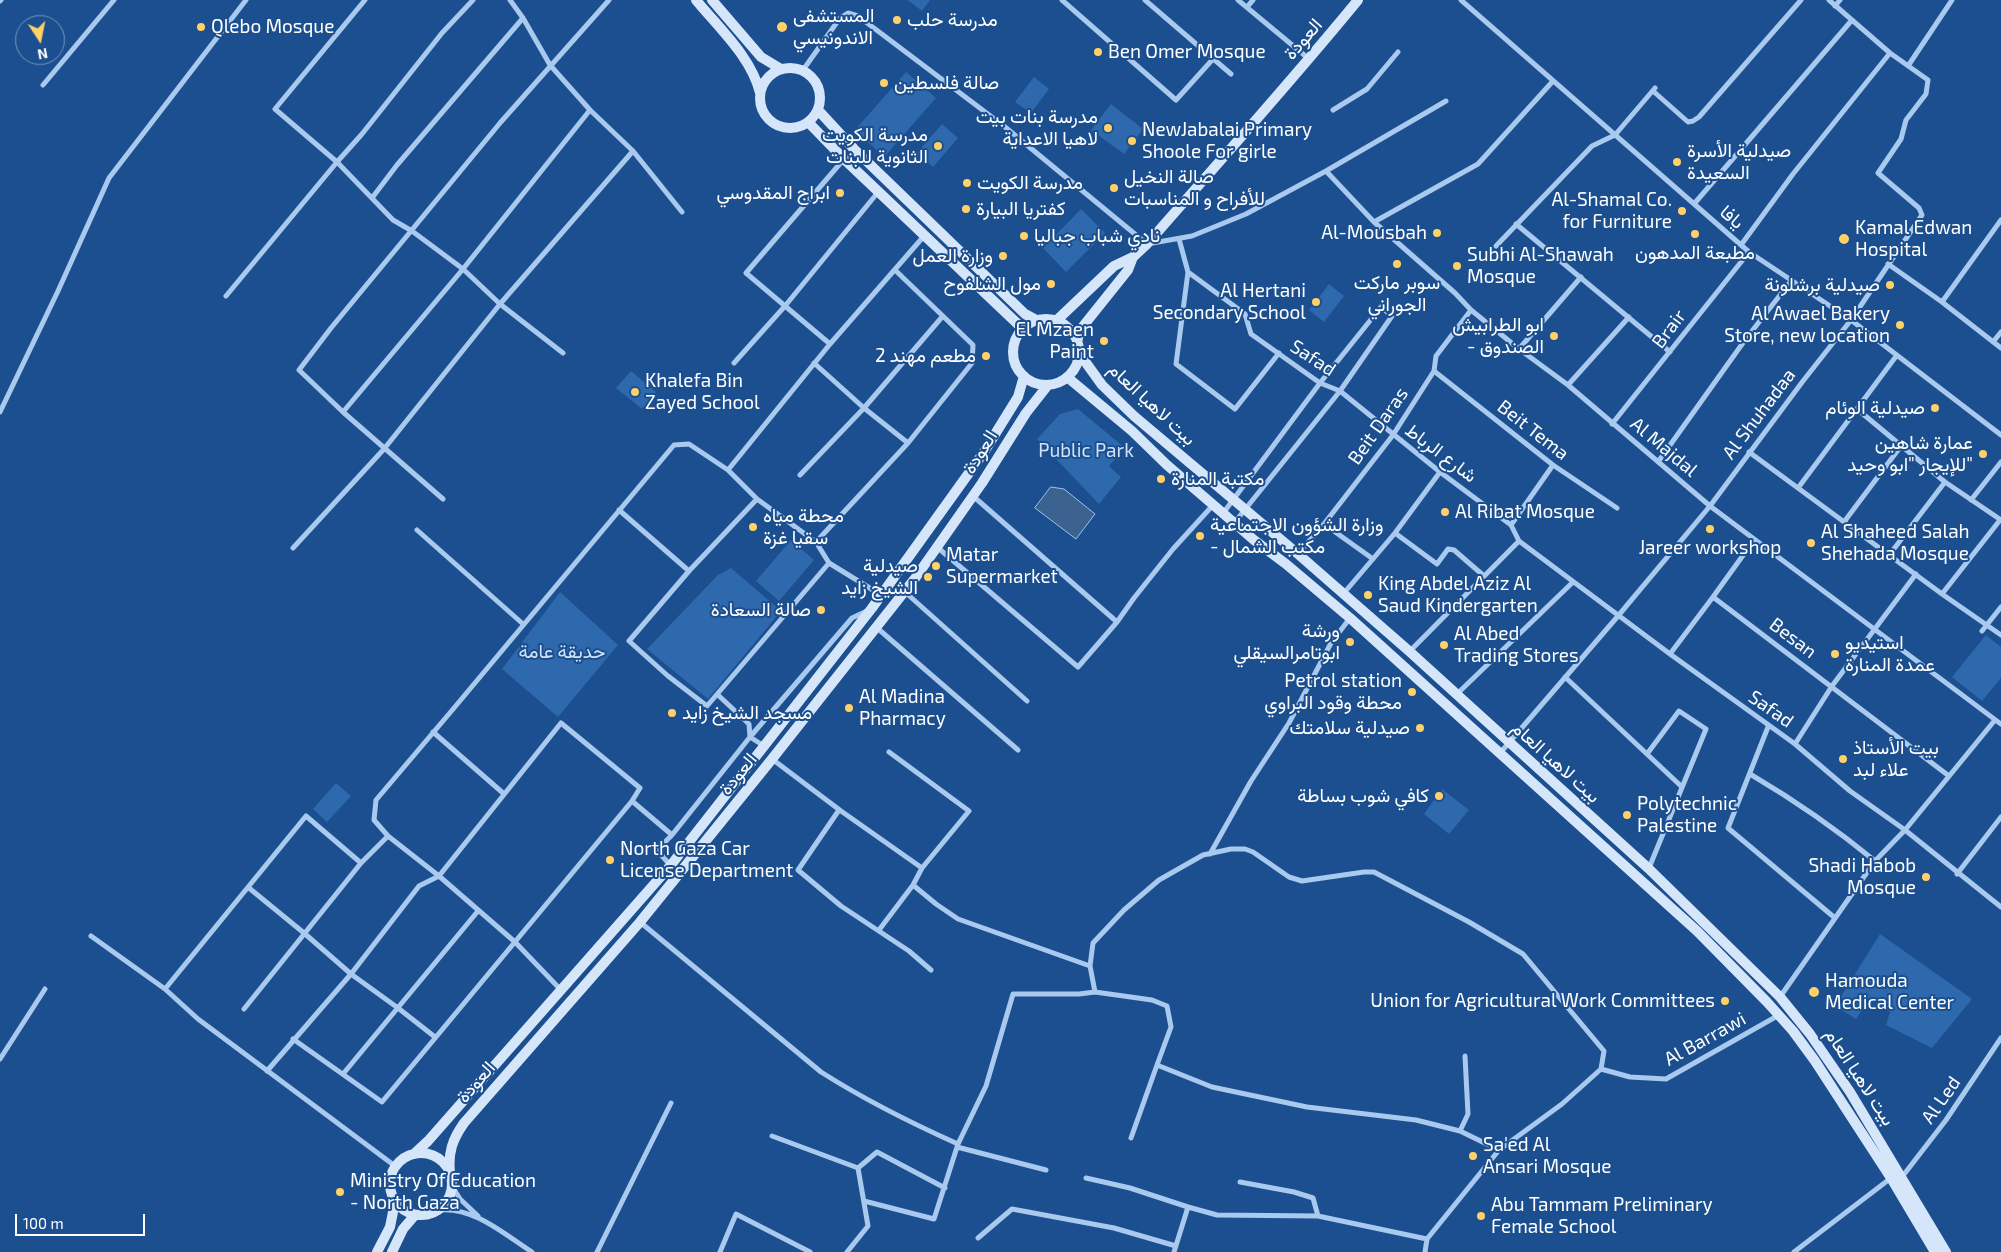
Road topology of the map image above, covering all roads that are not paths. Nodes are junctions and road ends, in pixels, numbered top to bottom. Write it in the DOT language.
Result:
graph roads {
  1 [pos="114,0"];
  2 [pos="236,0"];
  3 [pos="365,0"];
  4 [pos="472,0"];
  5 [pos="510,0"];
  6 [pos="609,0"];
  7 [pos="696,0"];
  8 [pos="712,0"];
  9 [pos="1062,0"];
  10 [pos="1145,0"];
  11 [pos="1238,0"];
  12 [pos="1253,0"];
  13 [pos="1358,0"];
  14 [pos="1461,0"];
  15 [pos="1801,0"];
  16 [pos="1829,0"];
  17 [pos="1840,0"];
  18 [pos="1952,0"];
  19 [pos="244,2"];
  20 [pos="1835,6"];
  21 [pos="1247,7"];
  22 [pos="523,18"];
  23 [pos="1852,20"];
  24 [pos="1398,52"];
  25 [pos="1890,53"];
  26 [pos="1213,59"];
  27 [pos="1310,59"];
  28 [pos="550,66"];
  29 [pos="1908,66"];
  30 [pos="781,69"];
  31 [pos="803,70"];
  32 [pos="1231,74"];
  33 [pos="1553,81"];
  34 [pos="43,85"];
  35 [pos="760,94"];
  36 [pos="1446,101"];
  37 [pos="590,110"];
  38 [pos="818,110"];
  39 [pos="1333,110"];
  40 [pos="808,122"];
  41 [pos="1615,135"];
  42 [pos="633,152"];
  43 [pos="844,158"];
  44 [pos="337,162"];
  45 [pos="1326,171"];
  46 [pos="879,191"];
  47 [pos="372,198"];
  48 [pos="1694,204"];
  49 [pos="682,212"];
  50 [pos="2001,220"];
  51 [pos="1374,222"];
  52 [pos="1516,224"];
  53 [pos="412,231"];
  54 [pos="924,236"];
  55 [pos="1179,239"];
  56 [pos="1147,244"];
  57 [pos="1741,245"];
  58 [pos="1496,246"];
  59 [pos="1749,252"];
  60 [pos="1133,257"];
  61 [pos="1888,264"];
  62 [pos="463,270"];
  63 [pos="895,270"];
  64 [pos="1188,272"];
  65 [pos="1581,278"];
  66 [pos="1792,281"];
  67 [pos="226,296"];
  68 [pos="1942,302"];
  69 [pos="500,304"];
  70 [pos="785,306"];
  71 [pos="1471,310"];
  72 [pos="942,317"];
  73 [pos="1629,317"];
  74 [pos="1851,320"];
  75 [pos="1038,321"];
  76 [pos="1056,321"];
  77 [pos="1023,329"];
  78 [pos="2001,332"];
  79 [pos="1078,342"];
  80 [pos="1993,342"];
  81 [pos="830,344"];
  82 [pos="2001,348"];
  83 [pos="1519,349"];
  84 [pos="1670,352"];
  85 [pos="563,353"];
  86 [pos="1079,353"];
  87 [pos="1278,353"];
  88 [pos="1897,355"];
  89 [pos="814,363"];
  90 [pos="734,364"];
  91 [pos="1434,371"];
  92 [pos="1024,376"];
  93 [pos="1067,377"];
  94 [pos="1320,383"];
  95 [pos="1048,385"];
  96 [pos="1568,385"];
  97 [pos="1340,391"];
  98 [pos="864,408"];
  99 [pos="1857,409"];
  100 [pos="0,412"];
  101 [pos="343,412"];
  102 [pos="1612,424"];
  103 [pos="1392,435"];
  104 [pos="2001,435"];
  105 [pos="908,443"];
  106 [pos="1901,446"];
  107 [pos="384,449"];
  108 [pos="1749,452"];
  109 [pos="1658,462"];
  110 [pos="2001,462"];
  111 [pos="1554,465"];
  112 [pos="728,470"];
  113 [pos="1440,472"];
  114 [pos="800,475"];
  115 [pos="1945,482"];
  116 [pos="1798,488"];
  117 [pos="973,496"];
  118 [pos="443,499"];
  119 [pos="757,499"];
  120 [pos="1970,500"];
  121 [pos="1233,501"];
  122 [pos="1214,504"];
  123 [pos="1710,506"];
  124 [pos="1617,508"];
  125 [pos="619,510"];
  126 [pos="1245,510"];
  127 [pos="1224,512"];
  128 [pos="2001,520"];
  129 [pos="1235,522"];
  130 [pos="1844,522"];
  131 [pos="1324,524"];
  132 [pos="1511,524"];
  133 [pos="417,530"];
  134 [pos="1395,534"];
  135 [pos="1754,540"];
  136 [pos="816,542"];
  137 [pos="1519,542"];
  138 [pos="937,547"];
  139 [pos="293,548"];
  140 [pos="1298,554"];
  141 [pos="1890,554"];
  142 [pos="1373,559"];
  143 [pos="829,563"];
  144 [pos="689,571"];
  145 [pos="1916,574"];
  146 [pos="1484,576"];
  147 [pos="1573,582"];
  148 [pos="904,591"];
  149 [pos="1344,594"];
  150 [pos="1942,594"];
  151 [pos="881,595"];
  152 [pos="1713,597"];
  153 [pos="2001,607"];
  154 [pos="872,608"];
  155 [pos="1618,616"];
  156 [pos="1350,618"];
  157 [pos="1117,622"];
  158 [pos="523,624"];
  159 [pos="876,626"];
  160 [pos="1986,626"];
  161 [pos="1874,630"];
  162 [pos="1982,631"];
  163 [pos="2001,636"];
  164 [pos="1410,651"];
  165 [pos="1670,654"];
  166 [pos="1565,676"];
  167 [pos="1832,686"];
  168 [pos="1457,694"];
  169 [pos="718,695"];
  170 [pos="1027,701"];
  171 [pos="1995,720"];
  172 [pos="2001,724"];
  173 [pos="1768,727"];
  174 [pos="433,732"];
  175 [pos="750,737"];
  176 [pos="1508,742"];
  177 [pos="1795,744"];
  178 [pos="764,746"];
  179 [pos="1018,750"];
  180 [pos="889,752"];
  181 [pos="1500,752"];
  182 [pos="1646,754"];
  183 [pos="772,759"];
  184 [pos="1750,774"];
  185 [pos="1949,776"];
  186 [pos="1682,788"];
  187 [pos="503,793"];
  188 [pos="632,801"];
  189 [pos="838,810"];
  190 [pos="2001,816"];
  191 [pos="1905,830"];
  192 [pos="672,835"];
  193 [pos="388,836"];
  194 [pos="1210,854"];
  195 [pos="1874,861"];
  196 [pos="362,863"];
  197 [pos="671,865"];
  198 [pos="922,868"];
  199 [pos="1648,868"];
  200 [pos="1957,874"];
  201 [pos="439,876"];
  202 [pos="913,885"];
  203 [pos="249,888"];
  204 [pos="2001,907"];
  205 [pos="478,911"];
  206 [pos="1835,918"];
  207 [pos="640,922"];
  208 [pos="879,930"];
  209 [pos="304,933"];
  210 [pos="91,936"];
  211 [pos="515,942"];
  212 [pos="1090,966"];
  213 [pos="931,970"];
  214 [pos="350,974"];
  215 [pos="45,989"];
  216 [pos="165,989"];
  217 [pos="560,989"];
  218 [pos="1095,992"];
  219 [pos="1780,997"];
  220 [pos="398,1008"];
  221 [pos="244,1009"];
  222 [pos="1779,1015"];
  223 [pos="435,1038"];
  224 [pos="2001,1038"];
  225 [pos="293,1039"];
  226 [pos="1465,1056"];
  227 [pos="0,1059"];
  228 [pos="1157,1065"];
  229 [pos="1601,1069"];
  230 [pos="267,1071"];
  231 [pos="342,1074"];
  232 [pos="671,1103"];
  233 [pos="1460,1131"];
  234 [pos="772,1136"];
  235 [pos="1131,1138"];
  236 [pos="958,1146"];
  237 [pos="1499,1150"];
  238 [pos="414,1154"];
  239 [pos="395,1166"];
  240 [pos="858,1168"];
  241 [pos="1046,1170"];
  242 [pos="450,1173"];
  243 [pos="1902,1177"];
  244 [pos="1086,1178"];
  245 [pos="1891,1178"];
  246 [pos="1240,1182"];
  247 [pos="452,1186"];
  248 [pos="944,1188"];
  249 [pos="864,1201"];
  250 [pos="395,1202"];
  251 [pos="1188,1208"];
  252 [pos="438,1210"];
  253 [pos="415,1215"];
  254 [pos="1318,1216"];
  255 [pos="482,1220"];
  256 [pos="978,1238"];
  257 [pos="1427,1239"];
  258 [pos="1176,1246"];
  259 [pos="377,1252"];
  260 [pos="392,1252"];
  261 [pos="532,1252"];
  262 [pos="597,1252"];
  263 [pos="720,1252"];
  264 [pos="810,1252"];
  265 [pos="848,1252"];
  266 [pos="1174,1252"];
  267 [pos="1425,1252"];
  268 [pos="1794,1252"];
  269 [pos="1935,1252"];
  270 [pos="1946,1252"];
  1 -- 34 [label="street"];
  2 -- 19 [label="street"];
  3 -- 44 [label="street"];
  4 -- 44 [label="street"];
  5 -- 22 [label="street"];
  6 -- 28 [label="street"];
  7 -- 35 [label="main road"];
  8 -- 30 [label="main road"];
  9 -- 26 [label="street"];
  10 -- 26 [label="street"];
  11 -- 21 [label="street"];
  12 -- 21 [label="street"];
  13 -- 27 [label="main road, العودة"];
  14 -- 33 [label="street, يافا"];
  15 -- 41 [label="street"];
  16 -- 20 [label="street"];
  17 -- 20 [label="street"];
  18 -- 29 [label="street"];
  19 -- 100 [label="street"];
  20 -- 23 [label="street"];
  21 -- 27 [label="street"];
  22 -- 28 [label="street"];
  22 -- 47 [label="street"];
  23 -- 25 [label="street"];
  23 -- 48 [label="street"];
  24 -- 39 [label="street"];
  25 -- 29 [label="street"];
  25 -- 57 [label="street"];
  26 -- 32 [label="street"];
  27 -- 56 [label="main road, العودة"];
  28 -- 37 [label="street"];
  28 -- 53 [label="street"];
  29 -- 61 [label="street, Al Shuhadaa"];
  30 -- 31 [label="main road"];
  30 -- 35 [label="main road"];
  31 -- 38 [label="main road"];
  31 -- 56 [label="street"];
  33 -- 41 [label="street, يافا"];
  33 -- 51 [label="street"];
  35 -- 40 [label="main road"];
  36 -- 45 [label="street"];
  37 -- 42 [label="street"];
  37 -- 62 [label="street"];
  38 -- 40 [label="main road"];
  38 -- 75 [label="main road"];
  40 -- 43 [label="main road"];
  41 -- 48 [label="street, يافا"];
  41 -- 52 [label="street"];
  42 -- 49 [label="street"];
  42 -- 69 [label="street"];
  43 -- 46 [label="main road"];
  43 -- 70 [label="street"];
  44 -- 47 [label="street"];
  44 -- 67 [label="street"];
  45 -- 51 [label="street, Al Majdal"];
  45 -- 55 [label="street"];
  46 -- 54 [label="main road"];
  46 -- 70 [label="street"];
  47 -- 53 [label="street"];
  48 -- 57 [label="street, يافا"];
  50 -- 68 [label="street"];
  51 -- 71 [label="street, Al Majdal"];
  52 -- 58 [label="street"];
  52 -- 65 [label="street"];
  53 -- 62 [label="street"];
  53 -- 101 [label="street"];
  54 -- 63 [label="street"];
  54 -- 77 [label="main road"];
  55 -- 56 [label="street"];
  55 -- 64 [label="street"];
  56 -- 60 [label="main road, العودة"];
  57 -- 59 [label="street, يافا"];
  59 -- 66 [label="street, يافا"];
  59 -- 84 [label="street, Brair"];
  60 -- 76 [label="main road, العودة"];
  60 -- 79 [label="main road, العودة"];
  61 -- 68 [label="street"];
  61 -- 74 [label="street, Al Shuhadaa"];
  62 -- 69 [label="street"];
  62 -- 101 [label="street"];
  63 -- 72 [label="street"];
  63 -- 81 [label="street"];
  64 -- 87 [label="street, Safad"];
  64 -- 87 [label="street"];
  65 -- 73 [label="street"];
  65 -- 83 [label="street"];
  66 -- 74 [label="street, يافا"];
  66 -- 109 [label="street"];
  68 -- 80 [label="street"];
  69 -- 85 [label="street"];
  69 -- 107 [label="street"];
  70 -- 81 [label="street"];
  70 -- 90 [label="street"];
  71 -- 83 [label="street, Al Majdal"];
  71 -- 91 [label="street, Beit Daras"];
  72 -- 98 [label="street"];
  72 -- 105 [label="street"];
  73 -- 84 [label="street"];
  73 -- 96 [label="street"];
  74 -- 88 [label="street, يافا"];
  74 -- 108 [label="street, Al Shuhadaa"];
  75 -- 76 [label="main road"];
  75 -- 77 [label="main road"];
  76 -- 79 [label="main road"];
  77 -- 92 [label="main road"];
  78 -- 80 [label="street"];
  79 -- 86 [label="main road"];
  80 -- 82 [label="street"];
  81 -- 89 [label="street"];
  83 -- 96 [label="street, Al Majdal"];
  84 -- 102 [label="street, Brair"];
  86 -- 93 [label="main road"];
  86 -- 121 [label="main road, بيت لاهيا العام"];
  87 -- 94 [label="street, Safad"];
  88 -- 99 [label="street"];
  88 -- 104 [label="street, يافا"];
  89 -- 98 [label="street"];
  89 -- 112 [label="street"];
  91 -- 103 [label="street, Beit Daras"];
  91 -- 111 [label="street, Beit Tema"];
  92 -- 95 [label="main road"];
  92 -- 151 [label="main road, العودة"];
  93 -- 95 [label="main road"];
  93 -- 122 [label="main road, بيت لاهيا العام"];
  94 -- 97 [label="street, Safad"];
  94 -- 97 [label="street"];
  94 -- 121 [label="street"];
  95 -- 117 [label="main road, العودة"];
  96 -- 102 [label="street, Al Majdal"];
  97 -- 103 [label="street, شارع الرباط"];
  97 -- 126 [label="street"];
  98 -- 105 [label="street"];
  98 -- 114 [label="street"];
  99 -- 106 [label="street"];
  99 -- 116 [label="street"];
  101 -- 107 [label="street"];
  102 -- 109 [label="street, Al Majdal"];
  103 -- 113 [label="street, شارع الرباط"];
  103 -- 131 [label="street, Beit Daras"];
  105 -- 136 [label="street"];
  106 -- 115 [label="street"];
  106 -- 130 [label="street"];
  107 -- 118 [label="street"];
  107 -- 139 [label="street"];
  108 -- 116 [label="street"];
  108 -- 123 [label="street, Al Shuhadaa"];
  109 -- 123 [label="street, Al Majdal"];
  110 -- 120 [label="street"];
  111 -- 124 [label="street, Beit Tema"];
  111 -- 132 [label="street"];
  112 -- 119 [label="street"];
  112 -- 125 [label="street"];
  113 -- 132 [label="street, شارع الرباط"];
  113 -- 134 [label="street"];
  115 -- 120 [label="street"];
  115 -- 141 [label="street"];
  116 -- 130 [label="street"];
  117 -- 138 [label="main road, العودة"];
  117 -- 157 [label="street"];
  119 -- 136 [label="street"];
  119 -- 144 [label="street"];
  120 -- 128 [label="street"];
  121 -- 126 [label="main road, بيت لاهيا العام"];
  121 -- 127 [label="street"];
  122 -- 127 [label="main road, بيت لاهيا العام"];
  122 -- 157 [label="street"];
  123 -- 135 [label="street, Al Majdal"];
  123 -- 155 [label="street, Al Shuhadaa"];
  125 -- 144 [label="street"];
  125 -- 158 [label="street"];
  126 -- 129 [label="street"];
  126 -- 140 [label="main road, بيت لاهيا العام"];
  127 -- 129 [label="main road, بيت لاهيا العام"];
  128 -- 150 [label="street"];
  129 -- 156 [label="main road, بيت لاهيا العام"];
  130 -- 141 [label="street"];
  131 -- 140 [label="street, Beit Daras"];
  131 -- 142 [label="street"];
  132 -- 137 [label="street, شارع الرباط"];
  133 -- 158 [label="street"];
  134 -- 142 [label="street"];
  134 -- 146 [label="street"];
  135 -- 152 [label="street"];
  135 -- 161 [label="street, Al Majdal"];
  136 -- 143 [label="street"];
  137 -- 146 [label="street"];
  137 -- 147 [label="street, Safad"];
  138 -- 148 [label="main road, العودة"];
  138 -- 157 [label="street"];
  140 -- 149 [label="main road, بيت لاهيا العام"];
  141 -- 145 [label="street"];
  142 -- 149 [label="street"];
  143 -- 151 [label="street"];
  143 -- 169 [label="street"];
  144 -- 169 [label="street"];
  145 -- 150 [label="street"];
  145 -- 161 [label="street"];
  146 -- 164 [label="street"];
  147 -- 155 [label="street, Safad"];
  147 -- 168 [label="street"];
  148 -- 159 [label="main road, العودة"];
  148 -- 170 [label="street"];
  149 -- 164 [label="main road, بيت لاهيا العام"];
  150 -- 160 [label="street"];
  151 -- 154 [label="main road, العودة"];
  152 -- 165 [label="street"];
  152 -- 167 [label="street, Besan"];
  153 -- 160 [label="street"];
  154 -- 175 [label="street"];
  154 -- 178 [label="main road, العودة"];
  155 -- 165 [label="street, Safad"];
  155 -- 166 [label="street, Al Shuhadaa"];
  156 -- 181 [label="main road, بيت لاهيا العام"];
  156 -- 194 [label="street"];
  158 -- 174 [label="street"];
  159 -- 179 [label="street"];
  159 -- 183 [label="main road, العودة"];
  160 -- 162 [label="street"];
  160 -- 163 [label="street"];
  161 -- 167 [label="street"];
  161 -- 171 [label="street, Al Majdal"];
  164 -- 168 [label="main road, بيت لاهيا العام"];
  165 -- 173 [label="street, Safad"];
  166 -- 176 [label="street, Al Shuhadaa"];
  166 -- 182 [label="street"];
  167 -- 177 [label="street"];
  167 -- 185 [label="street, Besan"];
  168 -- 176 [label="main road, بيت لاهيا العام"];
  169 -- 175 [label="street"];
  171 -- 172 [label="street, Al Majdal"];
  171 -- 185 [label="street"];
  173 -- 177 [label="street, Safad"];
  173 -- 184 [label="street"];
  174 -- 187 [label="street"];
  174 -- 193 [label="street"];
  175 -- 178 [label="street"];
  175 -- 192 [label="street"];
  176 -- 181 [label="street, Al Shuhadaa"];
  176 -- 199 [label="main road, بيت لاهيا العام"];
  177 -- 191 [label="street, Safad"];
  178 -- 197 [label="main road, العودة"];
  180 -- 198 [label="street"];
  181 -- 222 [label="main road, بيت لاهيا العام"];
  182 -- 186 [label="street"];
  182 -- 186 [label="street"];
  183 -- 189 [label="street"];
  183 -- 207 [label="main road, العودة"];
  184 -- 195 [label="street"];
  184 -- 206 [label="street"];
  185 -- 191 [label="street"];
  186 -- 199 [label="street"];
  187 -- 188 [label="street"];
  187 -- 201 [label="street"];
  188 -- 192 [label="street"];
  188 -- 211 [label="street"];
  189 -- 198 [label="street"];
  189 -- 208 [label="street"];
  190 -- 200 [label="street"];
  191 -- 195 [label="street"];
  191 -- 200 [label="street, Safad"];
  192 -- 197 [label="street"];
  193 -- 196 [label="street"];
  193 -- 201 [label="street"];
  194 -- 212 [label="street"];
  194 -- 229 [label="street"];
  195 -- 206 [label="street"];
  196 -- 203 [label="street"];
  196 -- 209 [label="street"];
  197 -- 217 [label="main road, العودة"];
  198 -- 202 [label="street"];
  199 -- 219 [label="main road, بيت لاهيا العام"];
  200 -- 204 [label="street, Safad"];
  201 -- 205 [label="street"];
  201 -- 214 [label="street"];
  202 -- 208 [label="street"];
  202 -- 212 [label="street"];
  203 -- 209 [label="street"];
  203 -- 216 [label="street"];
  205 -- 211 [label="street"];
  205 -- 220 [label="street"];
  206 -- 219 [label="street"];
  207 -- 236 [label="street"];
  207 -- 242 [label="main road, العودة"];
  208 -- 213 [label="street"];
  209 -- 214 [label="street"];
  209 -- 221 [label="street"];
  210 -- 216 [label="street"];
  211 -- 217 [label="street"];
  211 -- 223 [label="street"];
  212 -- 218 [label="street"];
  214 -- 220 [label="street"];
  214 -- 225 [label="street"];
  215 -- 227 [label="street"];
  216 -- 230 [label="street"];
  217 -- 238 [label="main road, العودة"];
  218 -- 228 [label="street"];
  218 -- 236 [label="street"];
  219 -- 243 [label="main road, بيت لاهيا العام"];
  220 -- 223 [label="street"];
  220 -- 231 [label="street"];
  222 -- 229 [label="street, Al Barrawi"];
  222 -- 245 [label="main road, بيت لاهيا العام"];
  223 -- 231 [label="street"];
  224 -- 243 [label="street, Al Led"];
  225 -- 230 [label="street"];
  225 -- 231 [label="street"];
  226 -- 233 [label="street"];
  228 -- 233 [label="street"];
  228 -- 235 [label="street"];
  229 -- 237 [label="street"];
  230 -- 239 [label="street"];
  232 -- 262 [label="street"];
  233 -- 237 [label="street"];
  234 -- 240 [label="street"];
  236 -- 241 [label="street"];
  236 -- 248 [label="street"];
  237 -- 257 [label="street"];
  238 -- 239 [label="main road"];
  238 -- 242 [label="main road"];
  239 -- 250 [label="main road"];
  240 -- 248 [label="street"];
  240 -- 249 [label="street"];
  242 -- 247 [label="main road"];
  243 -- 270 [label="main road, بيت لاهيا العام"];
  244 -- 251 [label="street"];
  245 -- 268 [label="street"];
  245 -- 269 [label="main road, بيت لاهيا العام"];
  246 -- 254 [label="street"];
  247 -- 252 [label="main road"];
  247 -- 255 [label="street"];
  248 -- 249 [label="street"];
  249 -- 265 [label="street"];
  250 -- 253 [label="main road"];
  250 -- 259 [label="main road"];
  251 -- 254 [label="street"];
  251 -- 258 [label="street"];
  252 -- 253 [label="main road"];
  252 -- 255 [label="street"];
  253 -- 260 [label="main road"];
  254 -- 257 [label="street"];
  255 -- 261 [label="street"];
  256 -- 258 [label="street"];
  257 -- 267 [label="street"];
  258 -- 266 [label="street"];
  263 -- 264 [label="street"];
}
